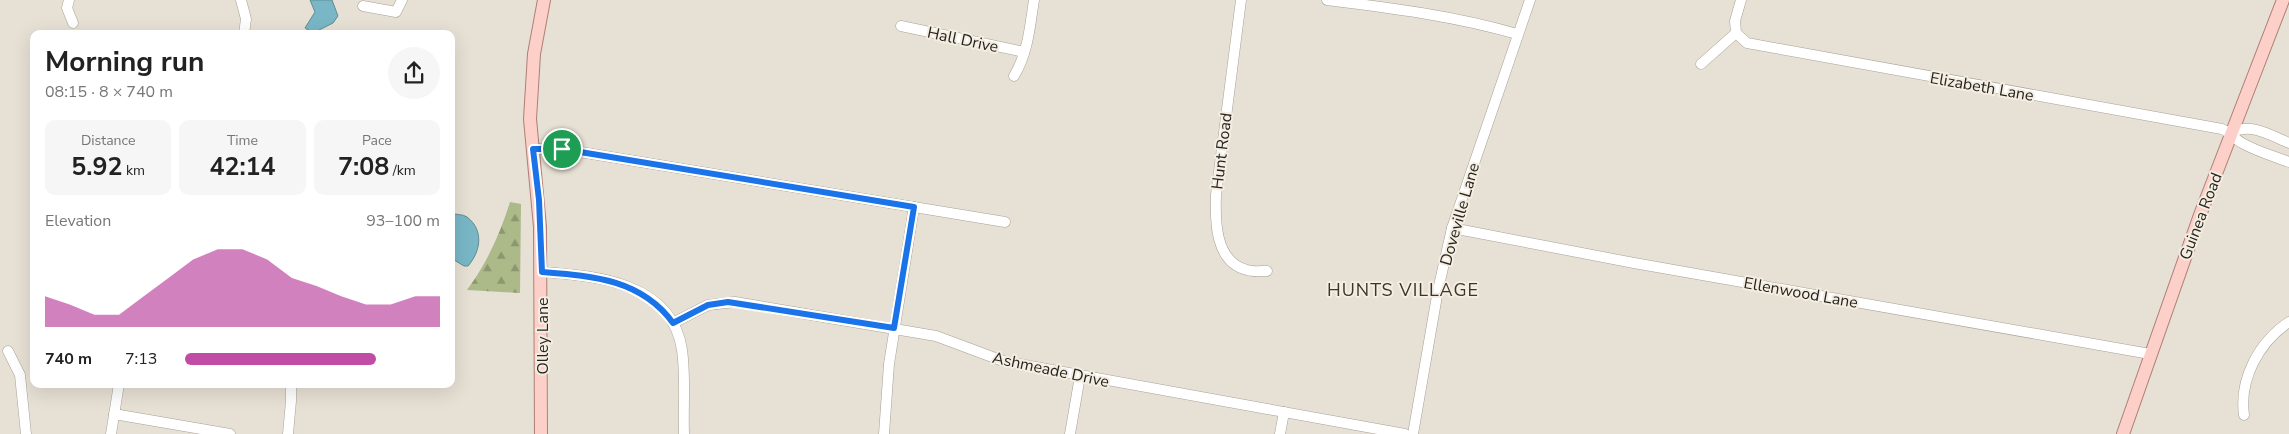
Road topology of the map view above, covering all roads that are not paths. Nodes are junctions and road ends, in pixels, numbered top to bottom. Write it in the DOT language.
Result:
graph roads {
  1 [pos="69,0"];
  2 [pos="241,0"];
  3 [pos="402,0"];
  4 [pos="544,0"];
  5 [pos="1034,0"];
  6 [pos="1241,0"];
  7 [pos="1327,0"];
  8 [pos="1530,0"];
  9 [pos="1741,0"];
  10 [pos="2283,0"];
  11 [pos="363,6"];
  12 [pos="73,23"];
  13 [pos="901,26"];
  14 [pos="245,30"];
  15 [pos="1736,33"];
  16 [pos="1517,34"];
  17 [pos="1024,52"];
  18 [pos="1701,64"];
  19 [pos="1014,76"];
  20 [pos="2232,132"];
  21 [pos="2289,143"];
  22 [pos="533,149"];
  23 [pos="2289,162"];
  24 [pos="914,207"];
  25 [pos="1005,222"];
  26 [pos="1452,228"];
  27 [pos="1267,271"];
  28 [pos="542,272"];
  29 [pos="2289,322"];
  30 [pos="673,323"];
  31 [pos="894,328"];
  32 [pos="8,350"];
  33 [pos="2150,354"];
  34 [pos="1080,376"];
  35 [pos="118,388"];
  36 [pos="291,388"];
  37 [pos="1284,412"];
  38 [pos="114,414"];
  39 [pos="2244,415"];
  40 [pos="26,434"];
  41 [pos="111,434"];
  42 [pos="230,434"];
  43 [pos="288,434"];
  44 [pos="541,434"];
  45 [pos="684,434"];
  46 [pos="884,434"];
  47 [pos="1070,434"];
  48 [pos="1280,434"];
  49 [pos="1406,434"];
  50 [pos="1413,434"];
  51 [pos="2123,434"];
  1 -- 12 [label="street"];
  2 -- 14 [label="street"];
  3 -- 11 [label="street"];
  4 -- 22 [label="main road, Olley Lane"];
  5 -- 17 [label="street"];
  6 -- 27 [label="street, Hunt Road"];
  7 -- 16 [label="street"];
  8 -- 16 [label="street, Doveville Lane"];
  9 -- 15 [label="street"];
  10 -- 20 [label="main road, Guinea Road"];
  13 -- 17 [label="street, Hall Drive"];
  15 -- 18 [label="street"];
  15 -- 20 [label="street, Elizabeth Lane"];
  16 -- 26 [label="street, Doveville Lane"];
  17 -- 19 [label="street"];
  20 -- 21 [label="street, Elizabeth Lane"];
  20 -- 23 [label="street, Elizabeth Lane"];
  20 -- 33 [label="main road, Guinea Road"];
  22 -- 24 [label="street"];
  22 -- 28 [label="main road, Olley Lane"];
  24 -- 25 [label="street"];
  24 -- 31 [label="street"];
  26 -- 33 [label="street, Ellenwood Lane"];
  26 -- 50 [label="street, Doveville Lane"];
  28 -- 30 [label="street"];
  28 -- 44 [label="main road, Olley Lane"];
  29 -- 39 [label="street"];
  30 -- 31 [label="street, Ashmeade Drive"];
  30 -- 45 [label="street"];
  31 -- 34 [label="street, Ashmeade Drive"];
  31 -- 46 [label="street"];
  32 -- 40 [label="street"];
  33 -- 51 [label="main road, Guinea Road"];
  34 -- 37 [label="street, Ashmeade Drive"];
  34 -- 47 [label="street"];
  35 -- 38 [label="street"];
  36 -- 43 [label="street"];
  37 -- 48 [label="street"];
  37 -- 49 [label="street, Ashmeade Drive"];
  38 -- 41 [label="street"];
  38 -- 42 [label="street"];
}
